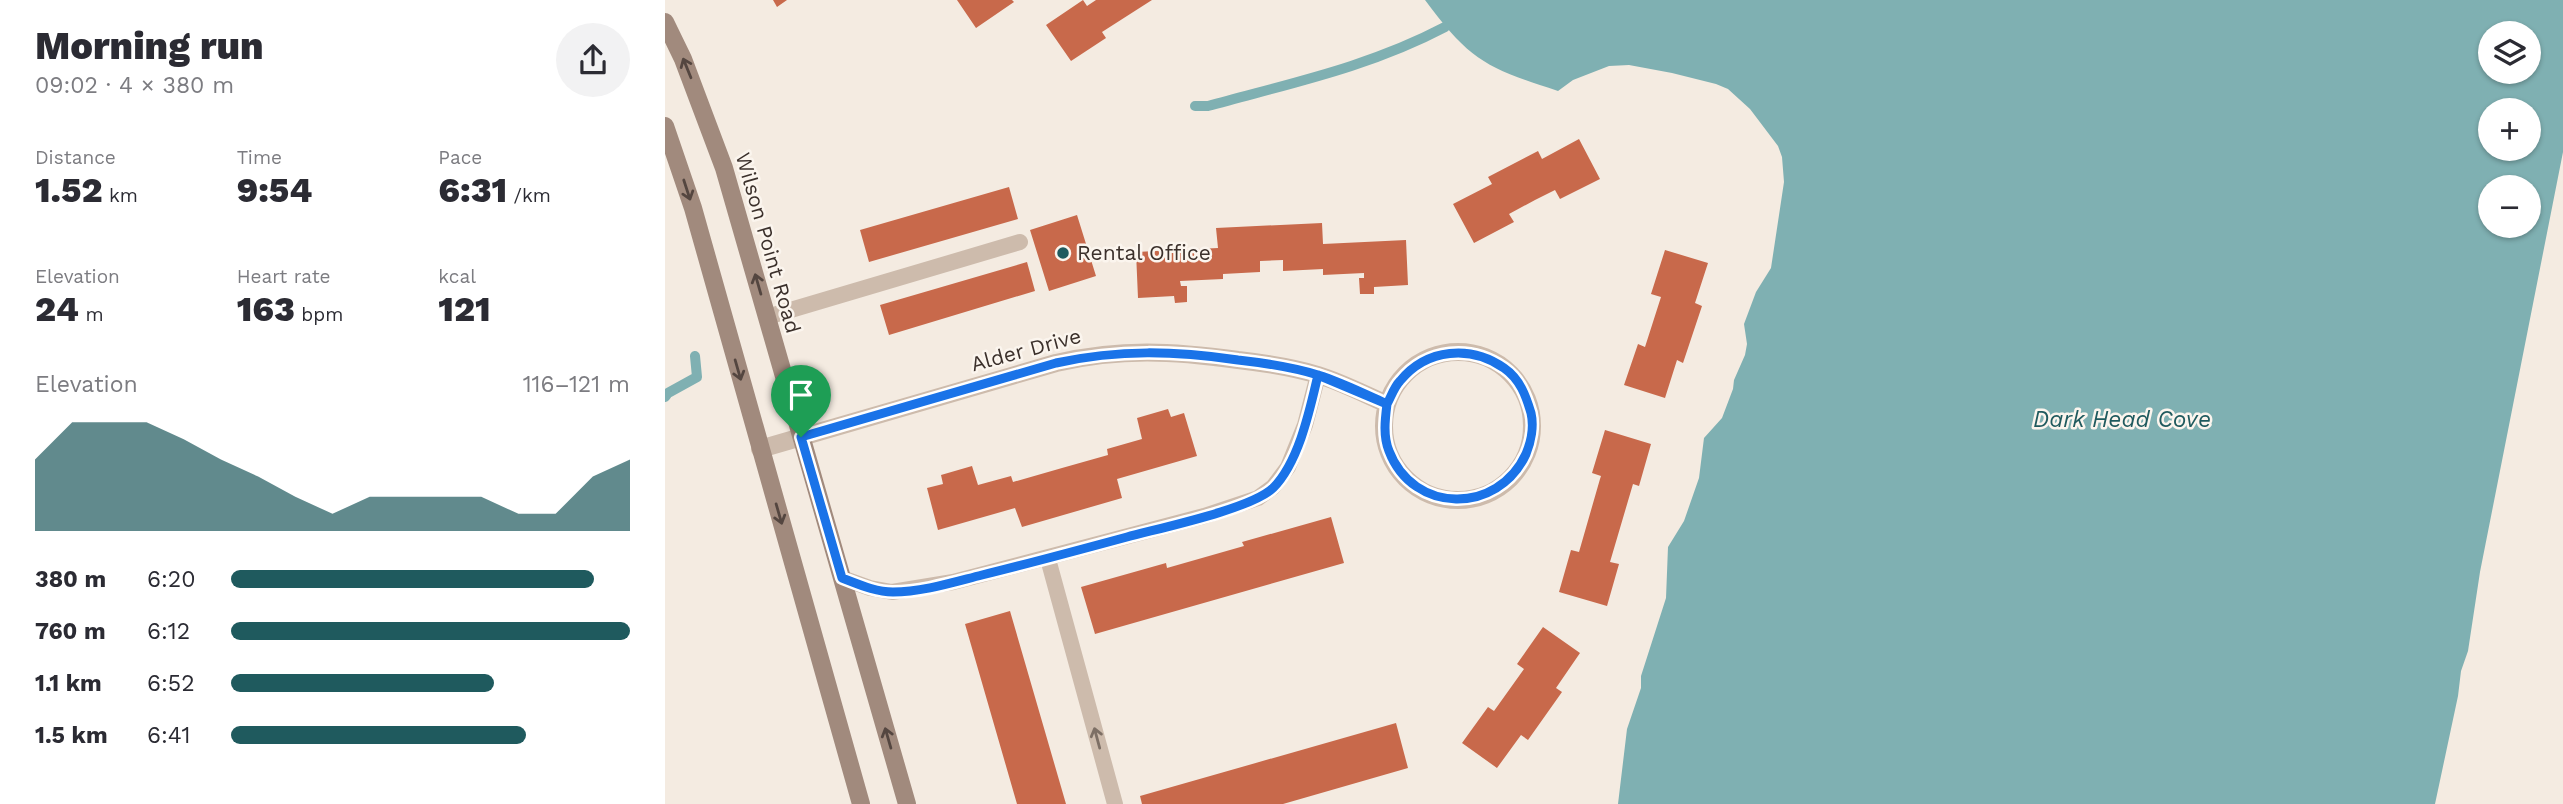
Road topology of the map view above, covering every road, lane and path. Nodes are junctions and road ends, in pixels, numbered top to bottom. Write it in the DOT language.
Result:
graph roads {
  1 [pos="665,22"];
  2 [pos="665,126"];
  3 [pos="1020,242"];
  4 [pos="767,317"];
  5 [pos="1318,375"];
  6 [pos="1387,404"];
  7 [pos="801,437"];
  8 [pos="760,449"];
  9 [pos="1048,559"];
  10 [pos="842,578"];
  11 [pos="861,804"];
  12 [pos="907,804"];
  13 [pos="1115,804"];
  4 -- 1 [label="street, Wilson Point Road, one-way"];
  2 -- 8 [label="street, one-way"];
  3 -- 4 [label="lane"];
  4 -- 7 [label="street, Wilson Point Road"];
  5 -- 6 [label="street, Alder Drive"];
  5 -- 7 [label="street, Alder Drive"];
  5 -- 9 [label="lane"];
  6 -- 6 [label="street"];
  7 -- 8 [label="street, Alder Drive"];
  7 -- 10 [label="street, Wilson Point Road"];
  8 -- 11 [label="street, one-way"];
  9 -- 10 [label="lane"];
  13 -- 9 [label="lane, one-way"];
  12 -- 10 [label="street, Wilson Point Road, one-way"];
}
